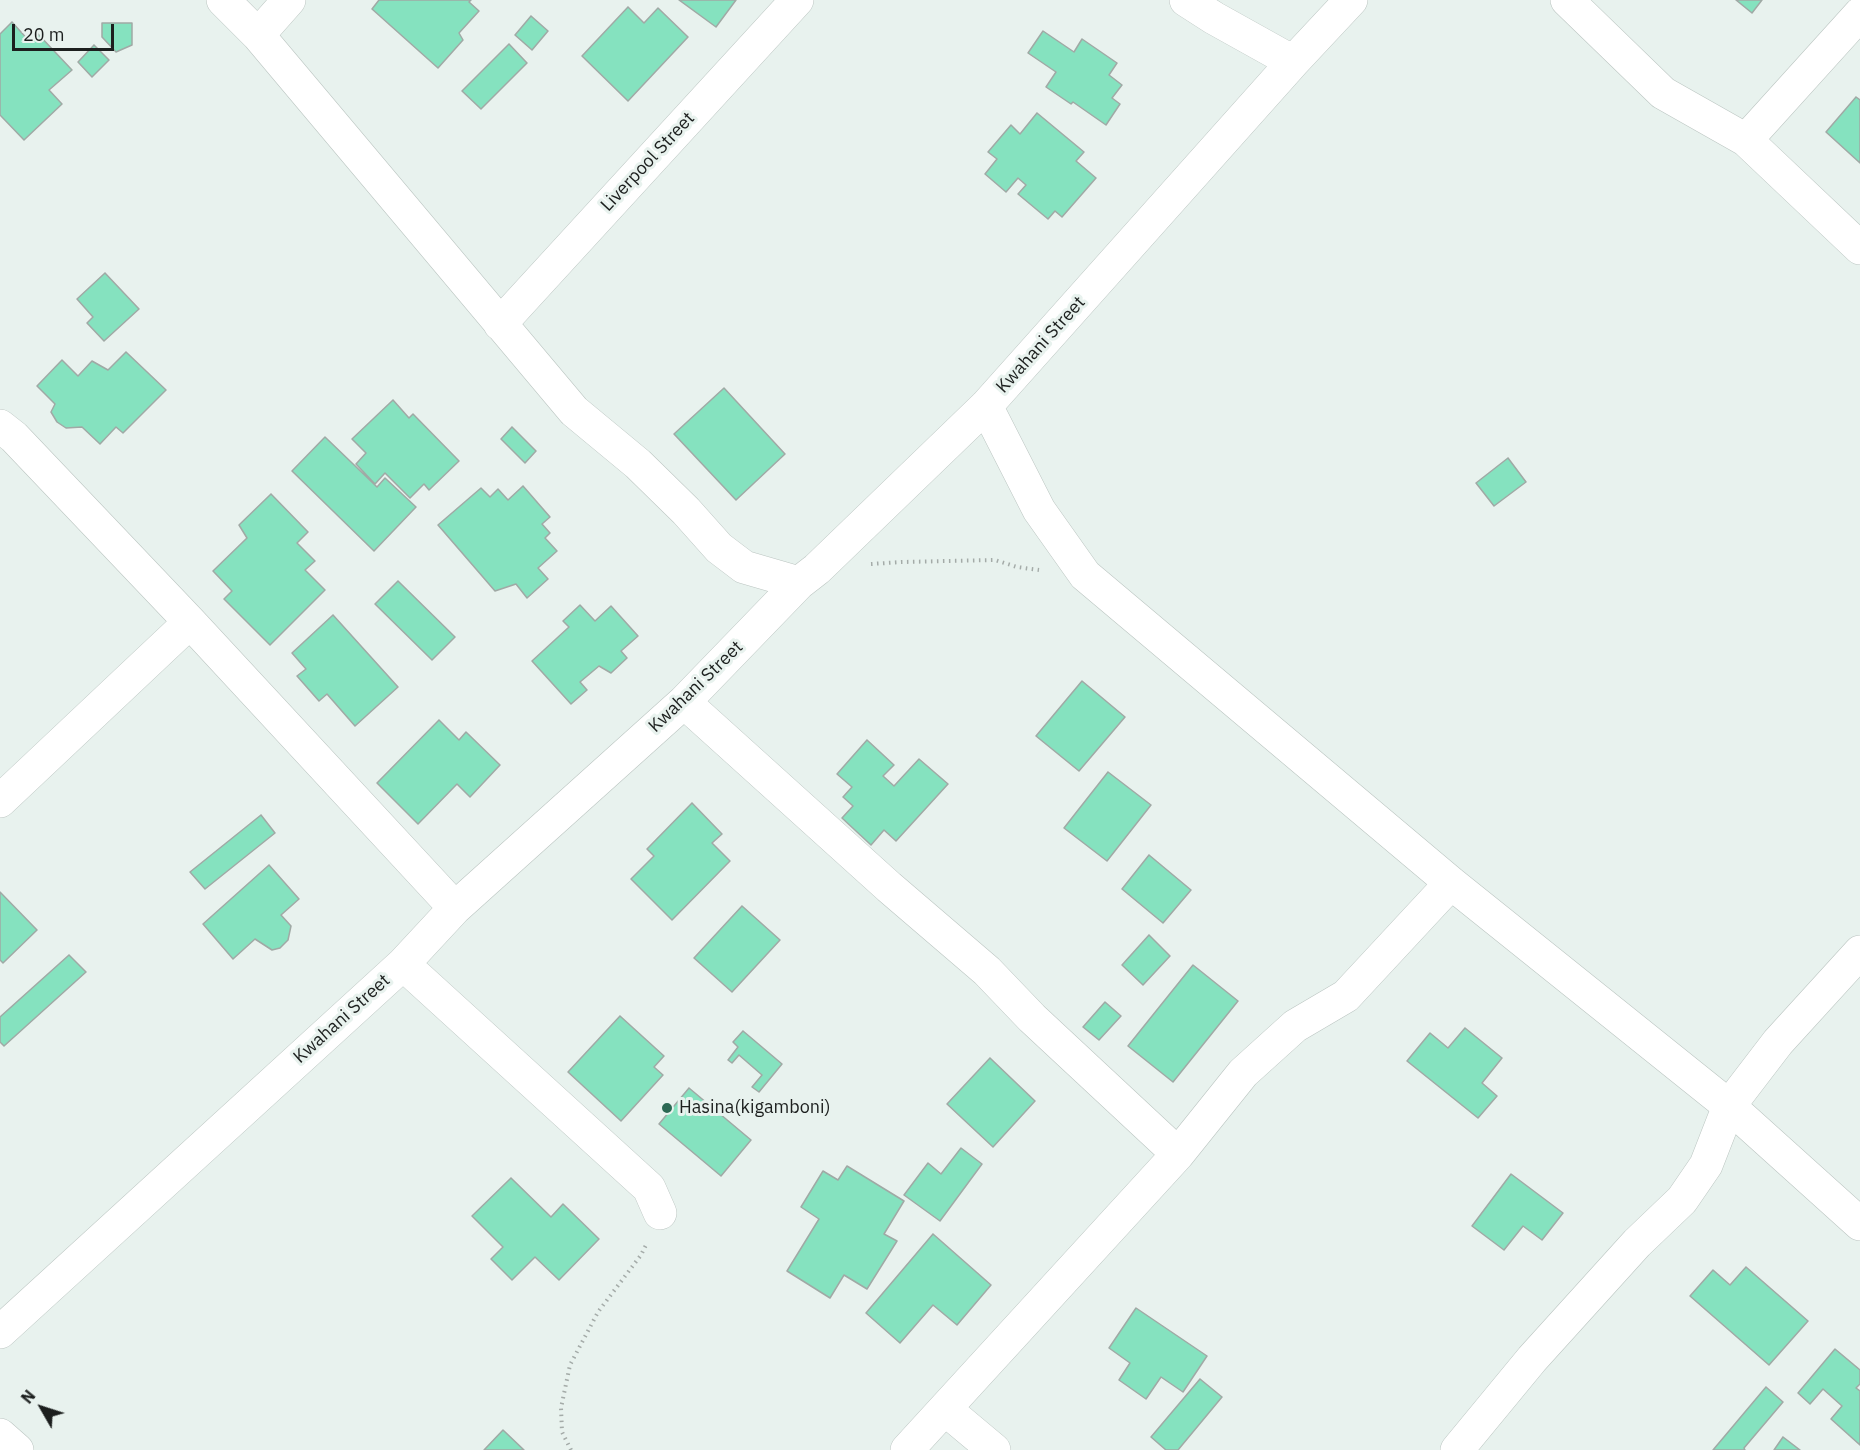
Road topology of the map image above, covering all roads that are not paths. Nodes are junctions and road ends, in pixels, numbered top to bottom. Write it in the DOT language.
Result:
graph roads {
  1 [pos="223,0"];
  2 [pos="289,0"];
  3 [pos="797,0"];
  4 [pos="1186,0"];
  5 [pos="1351,0"];
  6 [pos="1567,0"];
  7 [pos="1860,14"];
  8 [pos="258,34"];
  9 [pos="1293,62"];
  10 [pos="1746,140"];
  11 [pos="1860,248"];
  12 [pos="500,324"];
  13 [pos="986,406"];
  14 [pos="0,426"];
  15 [pos="799,583"];
  16 [pos="190,622"];
  17 [pos="684,702"];
  18 [pos="0,801"];
  19 [pos="1451,883"];
  20 [pos="455,908"];
  21 [pos="403,964"];
  22 [pos="1856,964"];
  23 [pos="1729,1106"];
  24 [pos="1178,1154"];
  25 [pos="660,1213"];
  26 [pos="1860,1224"];
  27 [pos="0,1332"];
  28 [pos="945,1409"];
  29 [pos="0,1435"];
  30 [pos="17,1450"];
  31 [pos="907,1450"];
  32 [pos="994,1450"];
  33 [pos="1457,1450"];
  1 -- 8 [label="street"];
  2 -- 8 [label="street"];
  3 -- 12 [label="street, Liverpool Street"];
  4 -- 9 [label="street"];
  5 -- 9 [label="street, Kwahani Street"];
  6 -- 10 [label="street"];
  7 -- 10 [label="street"];
  8 -- 12 [label="street"];
  9 -- 13 [label="street, Kwahani Street"];
  10 -- 11 [label="street"];
  12 -- 15 [label="street"];
  13 -- 15 [label="street, Kwahani Street"];
  13 -- 19 [label="street"];
  14 -- 16 [label="street"];
  15 -- 17 [label="street, Kwahani Street"];
  16 -- 18 [label="street"];
  16 -- 20 [label="street"];
  17 -- 20 [label="street, Kwahani Street"];
  17 -- 24 [label="street"];
  19 -- 23 [label="street"];
  19 -- 24 [label="street"];
  20 -- 21 [label="street, Kwahani Street"];
  21 -- 25 [label="street"];
  21 -- 27 [label="street, Kwahani Street"];
  22 -- 23 [label="street"];
  23 -- 26 [label="street"];
  23 -- 33 [label="street"];
  24 -- 28 [label="street"];
  28 -- 31 [label="street"];
  28 -- 32 [label="street"];
  29 -- 30 [label="street"];
}
